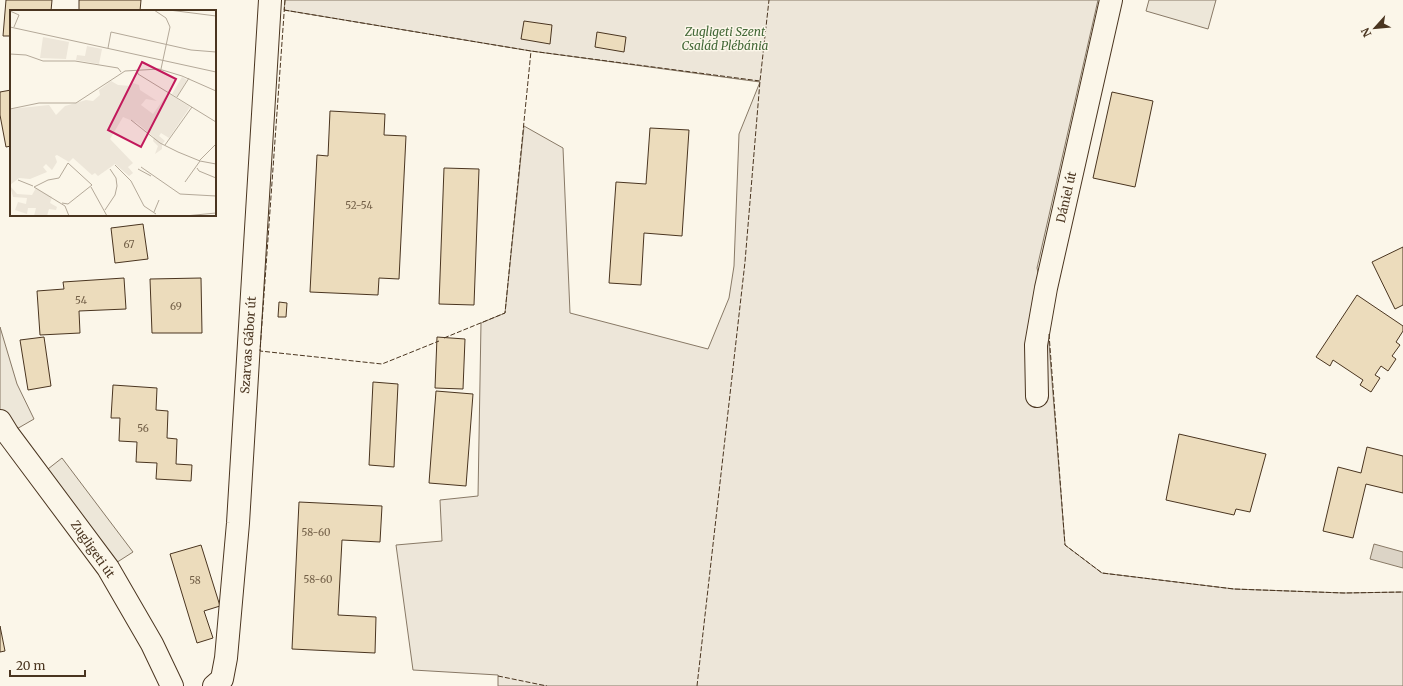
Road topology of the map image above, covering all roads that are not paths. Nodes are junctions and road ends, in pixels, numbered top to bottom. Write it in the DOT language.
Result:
graph roads {
  1 [pos="270,0"];
  2 [pos="1111,0"];
  3 [pos="1037,396"];
  4 [pos="0,421"];
  5 [pos="172,686"];
  6 [pos="214,686"];
  1 -- 6 [label="street, Szarvas Gábor út"];
  2 -- 3 [label="street, Dániel út"];
  4 -- 5 [label="street, Zugligeti út"];
}
